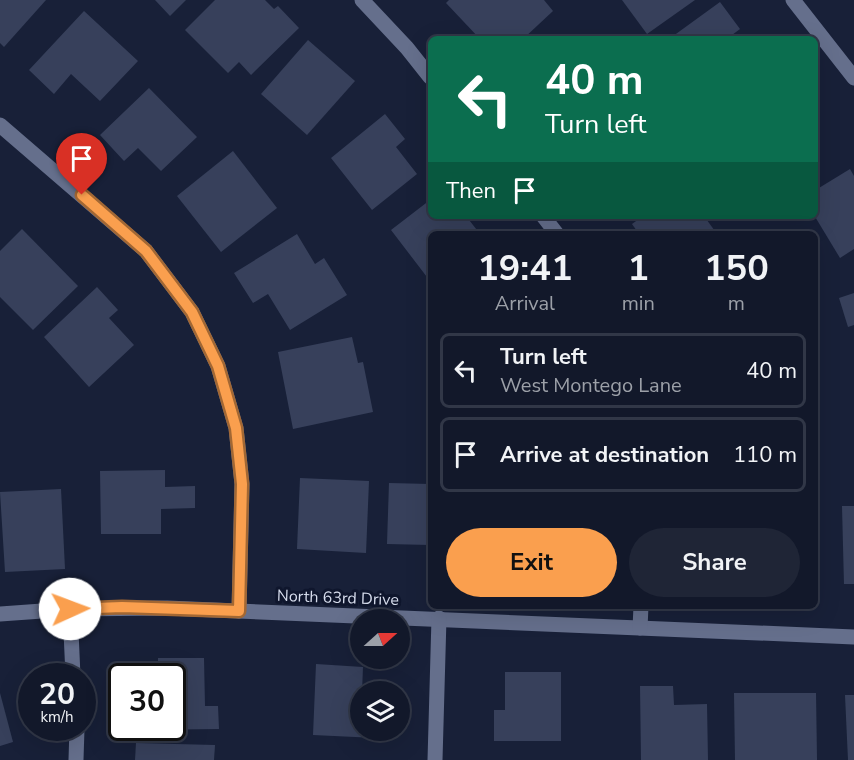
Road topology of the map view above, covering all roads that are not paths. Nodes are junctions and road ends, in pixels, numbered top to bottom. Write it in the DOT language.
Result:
graph roads {
  1 [pos="362,0"];
  2 [pos="793,0"];
  3 [pos="428,74"];
  4 [pos="854,78"];
  5 [pos="0,125"];
  6 [pos="545,219"];
  7 [pos="555,231"];
  8 [pos="70,609"];
  9 [pos="641,609"];
  10 [pos="239,611"];
  11 [pos="0,614"];
  12 [pos="439,618"];
  13 [pos="640,628"];
  14 [pos="854,637"];
  15 [pos="72,663"];
  16 [pos="76,741"];
  17 [pos="76,760"];
  18 [pos="435,760"];
  1 -- 3 [label="street"];
  2 -- 4 [label="street"];
  5 -- 10 [label="street"];
  6 -- 7 [label="street"];
  8 -- 10 [label="street, North 63rd Drive"];
  8 -- 11 [label="street, North 63rd Drive"];
  8 -- 15 [label="street"];
  9 -- 13 [label="street"];
  10 -- 12 [label="street, North 63rd Drive"];
  12 -- 13 [label="street, North 63rd Drive"];
  12 -- 18 [label="street"];
  13 -- 14 [label="street, North 63rd Drive"];
  16 -- 17 [label="street"];
}
